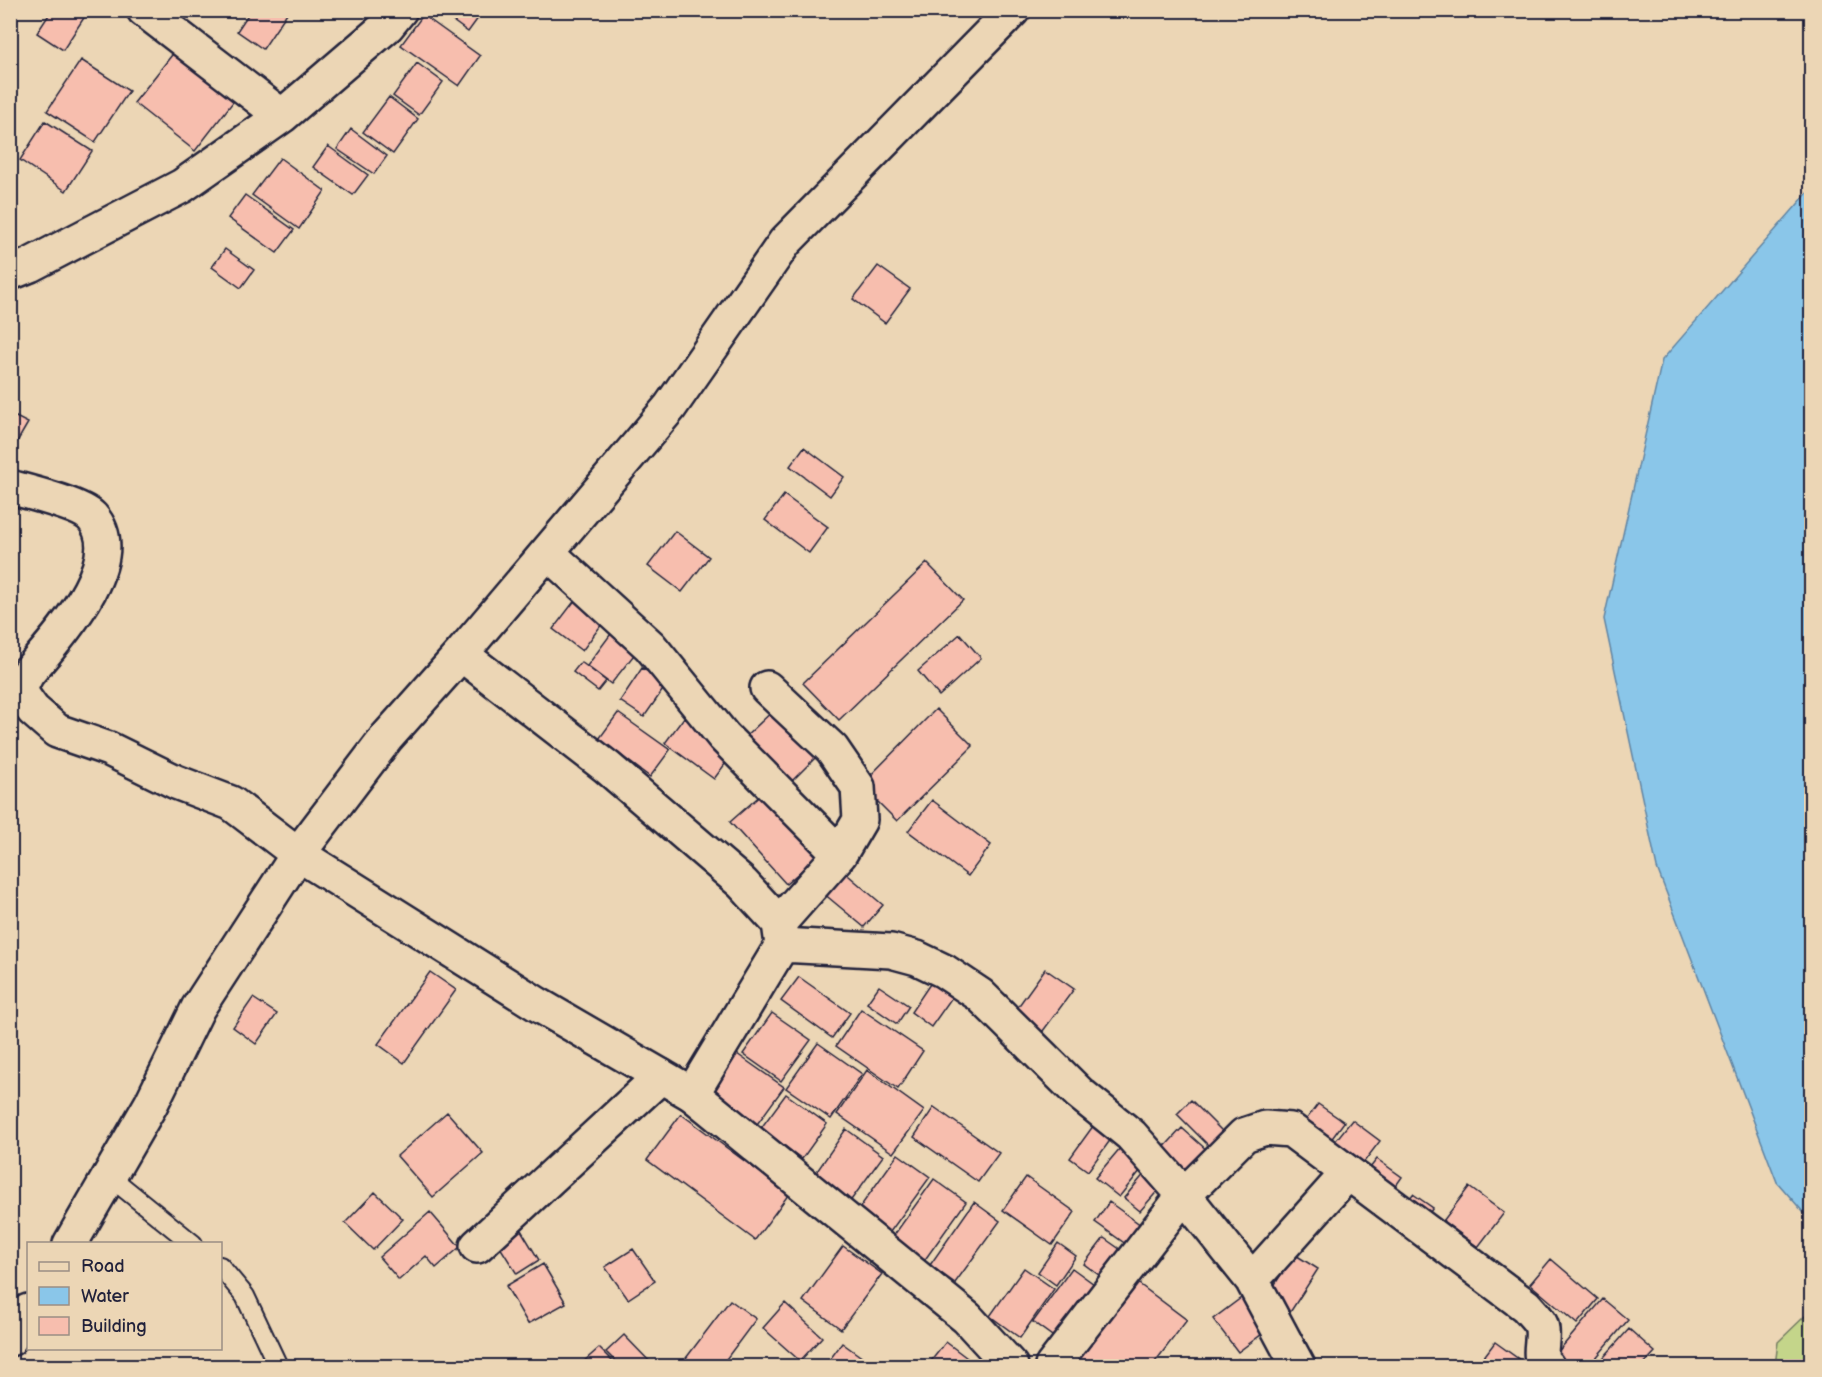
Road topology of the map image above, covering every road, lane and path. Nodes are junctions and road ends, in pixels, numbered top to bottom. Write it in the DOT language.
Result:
graph roads {
  1 [pos="144,10"];
  2 [pos="400,10"];
  3 [pos="1013,10"];
  4 [pos="282,116"];
  5 [pos="10,273"];
  6 [pos="10,487"];
  7 [pos="548,553"];
  8 [pos="461,654"];
  9 [pos="767,688"];
  10 [pos="298,854"];
  11 [pos="840,854"];
  12 [pos="781,934"];
  13 [pos="661,1076"];
  14 [pos="692,1094"];
  15 [pos="1347,1174"];
  16 [pos="109,1176"];
  17 [pos="1184,1195"];
  18 [pos="71,1242"];
  19 [pos="191,1242"];
  20 [pos="477,1246"];
  21 [pos="222,1268"];
  22 [pos="1252,1280"];
  23 [pos="27,1313"];
  24 [pos="10,1339"];
  25 [pos="278,1366"];
  26 [pos="1011,1366"];
  27 [pos="1052,1366"];
  28 [pos="1298,1366"];
  29 [pos="1547,1366"];
  1 -- 4 [label="street"];
  2 -- 4 [label="street"];
  3 -- 7 [label="street"];
  4 -- 5 [label="street"];
  6 -- 10 [label="street"];
  7 -- 8 [label="street"];
  7 -- 11 [label="street"];
  8 -- 10 [label="street"];
  8 -- 12 [label="street"];
  9 -- 11 [label="street"];
  10 -- 13 [label="street"];
  10 -- 16 [label="street"];
  11 -- 12 [label="street"];
  12 -- 14 [label="street"];
  12 -- 17 [label="street"];
  13 -- 14 [label="street"];
  13 -- 20 [label="street"];
  14 -- 26 [label="street"];
  15 -- 17 [label="street"];
  15 -- 22 [label="street"];
  15 -- 29 [label="street"];
  16 -- 18 [label="street"];
  16 -- 19 [label="lane"];
  17 -- 22 [label="street"];
  17 -- 27 [label="street"];
  21 -- 25 [label="lane"];
  22 -- 28 [label="street"];
  23 -- 24 [label="street"];
}
